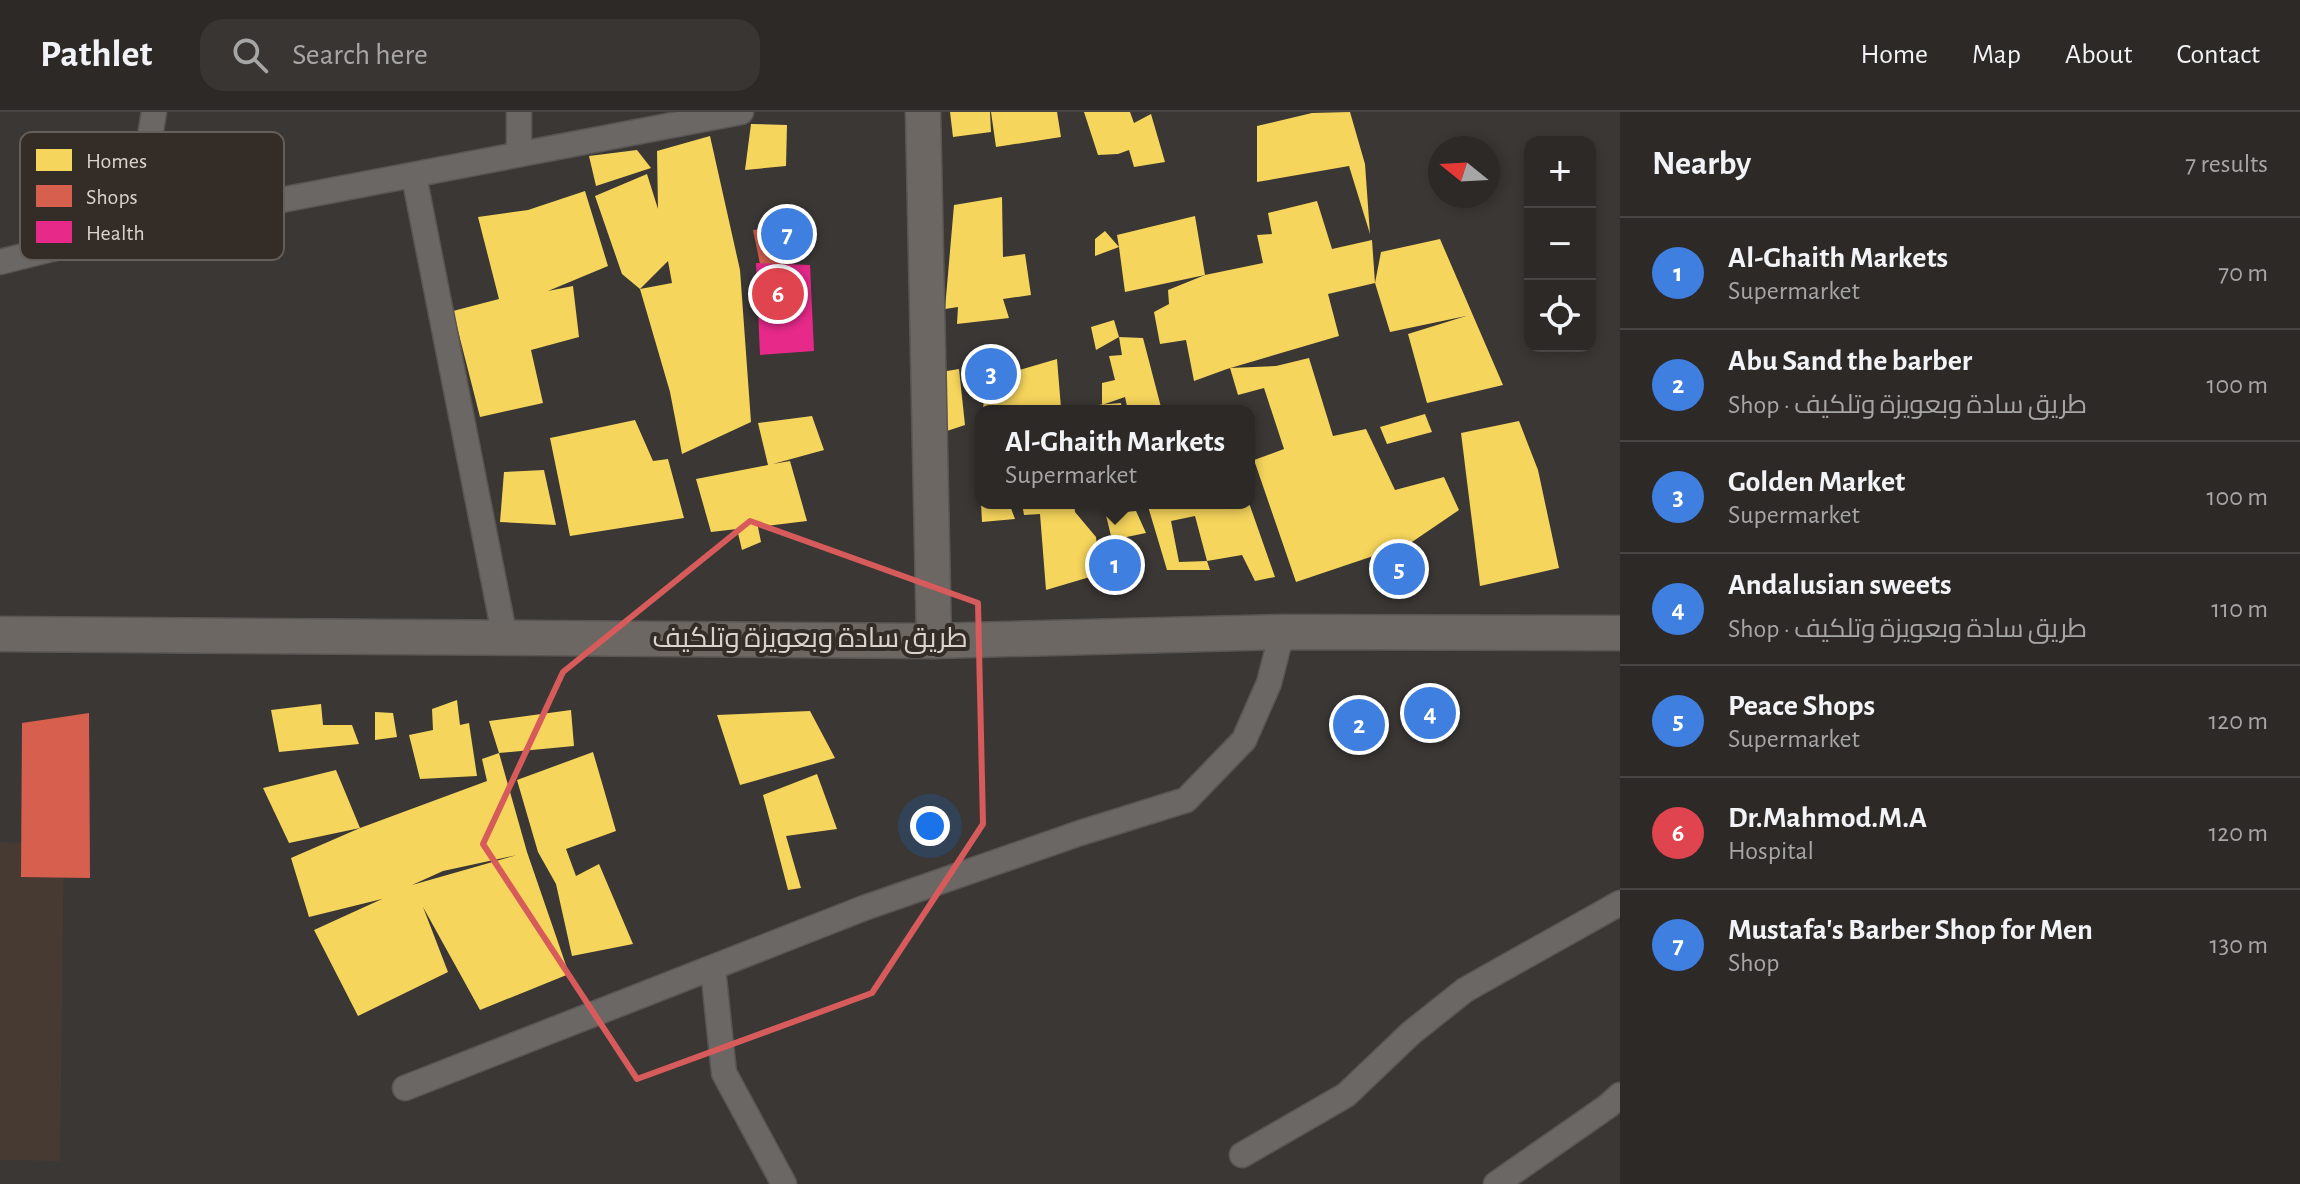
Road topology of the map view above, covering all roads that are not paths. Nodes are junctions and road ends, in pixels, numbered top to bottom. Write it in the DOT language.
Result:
graph roads {
  1 [pos="154,112"];
  2 [pos="519,112"];
  3 [pos="741,112"];
  4 [pos="923,112"];
  5 [pos="151,132"];
  6 [pos="519,154"];
  7 [pos="414,176"];
  8 [pos="284,200"];
  9 [pos="20,257"];
  10 [pos="0,262"];
  11 [pos="1282,632"];
  12 [pos="1620,633"];
  13 [pos="0,634"];
  14 [pos="505,638"];
  15 [pos="934,641"];
  16 [pos="1620,903"];
  17 [pos="713,969"];
  18 [pos="405,1088"];
  19 [pos="1620,1095"];
  20 [pos="1242,1155"];
  21 [pos="784,1184"];
  22 [pos="1496,1184"];
  1 -- 5 [label="street"];
  2 -- 6 [label="street"];
  3 -- 6 [label="street"];
  4 -- 15 [label="main road"];
  6 -- 7 [label="street"];
  7 -- 8 [label="street"];
  7 -- 14 [label="street"];
  9 -- 10 [label="street"];
  11 -- 12 [label="main road, طريق سادة وبعويزة وتلكيف"];
  11 -- 15 [label="main road, طريق سادة وبعويزة وتلكيف"];
  11 -- 17 [label="street"];
  13 -- 14 [label="main road, طريق سادة وبعويزة وتلكيف"];
  14 -- 15 [label="main road, طريق سادة وبعويزة وتلكيف"];
  16 -- 20 [label="street"];
  17 -- 18 [label="street"];
  17 -- 21 [label="street"];
  19 -- 22 [label="street"];
}
